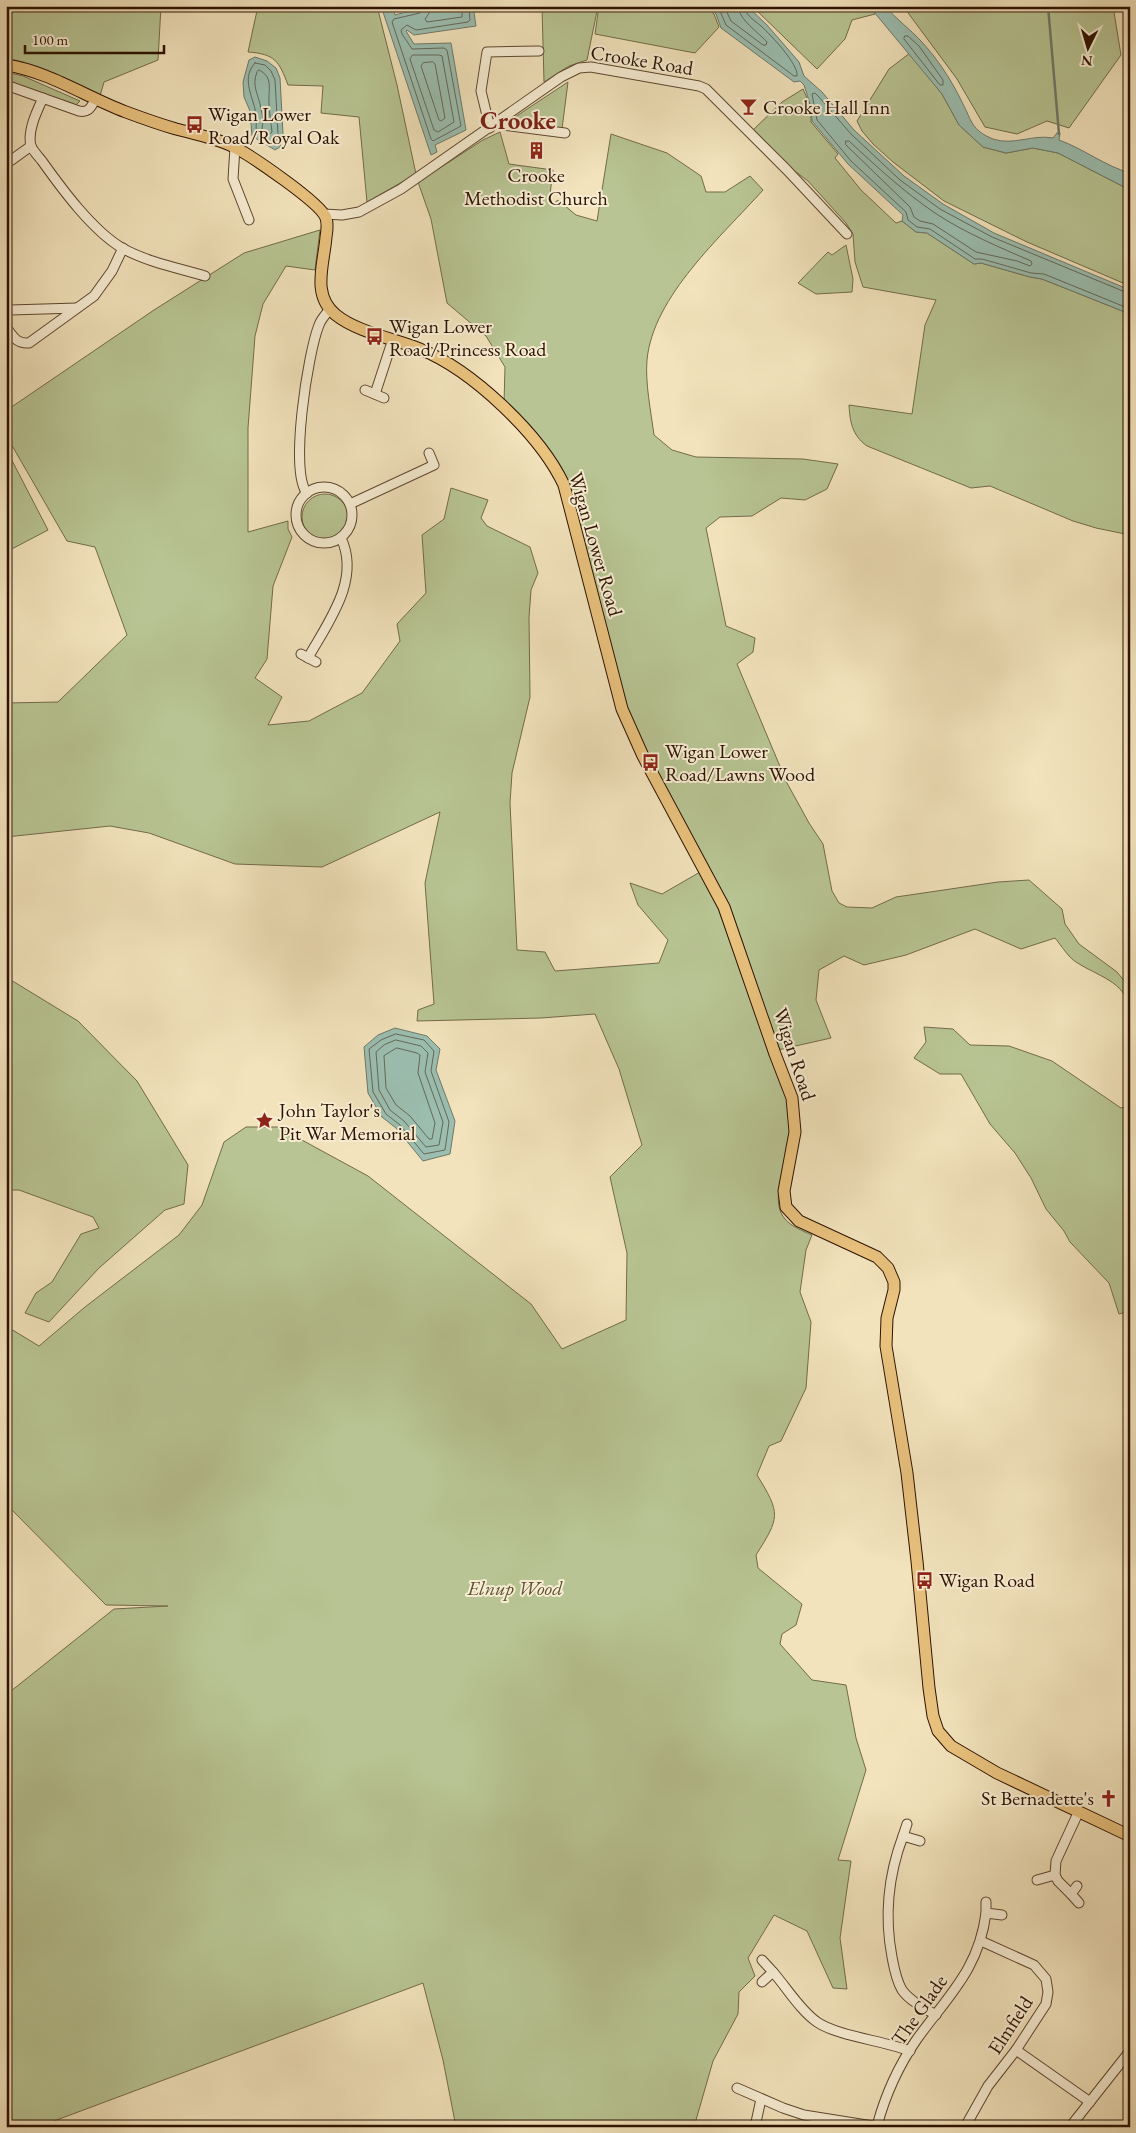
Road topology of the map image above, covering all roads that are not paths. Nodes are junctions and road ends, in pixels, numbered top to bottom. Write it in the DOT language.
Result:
graph roads {
  1 [pos="538,51"];
  2 [pos="6,65"];
  3 [pos="6,85"];
  4 [pos="42,98"];
  5 [pos="95,100"];
  6 [pos="492,126"];
  7 [pos="565,133"];
  8 [pos="31,146"];
  9 [pos="235,147"];
  10 [pos="6,164"];
  11 [pos="324,214"];
  12 [pos="249,220"];
  13 [pos="847,234"];
  14 [pos="123,248"];
  15 [pos="205,276"];
  16 [pos="77,308"];
  17 [pos="330,309"];
  18 [pos="6,312"];
  19 [pos="6,327"];
  20 [pos="393,339"];
  21 [pos="365,390"];
  22 [pos="429,453"];
  23 [pos="307,493"];
  24 [pos="350,504"];
  25 [pos="341,538"];
  26 [pos="309,658"];
  27 [pos="716,890"];
  28 [pos="1079,1811"];
  29 [pos="907,1824"];
  30 [pos="903,1836"];
  31 [pos="1130,1836"];
  32 [pos="920,1841"];
  33 [pos="1055,1875"];
  34 [pos="1038,1880"];
  35 [pos="1077,1886"];
  36 [pos="1070,1894"];
  37 [pos="986,1902"];
  38 [pos="1079,1903"];
  39 [pos="986,1913"];
  40 [pos="1002,1915"];
  41 [pos="981,1941"];
  42 [pos="762,1960"];
  43 [pos="773,1972"];
  44 [pos="762,1982"];
  45 [pos="936,2015"];
  46 [pos="910,2050"];
  47 [pos="1016,2050"];
  48 [pos="1130,2052"];
  49 [pos="737,2088"];
  50 [pos="761,2099"];
  51 [pos="1090,2102"];
  52 [pos="878,2126"];
  53 [pos="755,2127"];
  54 [pos="965,2127"];
  55 [pos="1070,2127"];
  1 -- 6 [label="street"];
  2 -- 5 [label="main road"];
  3 -- 4 [label="street"];
  4 -- 5 [label="street"];
  4 -- 8 [label="street"];
  5 -- 9 [label="main road"];
  6 -- 7 [label="street"];
  6 -- 11 [label="street, Crooke Road"];
  6 -- 13 [label="street, Crooke Road"];
  8 -- 10 [label="street"];
  8 -- 14 [label="street"];
  9 -- 11 [label="main road"];
  9 -- 12 [label="street"];
  11 -- 17 [label="main road"];
  14 -- 15 [label="street"];
  14 -- 16 [label="street"];
  16 -- 18 [label="street"];
  16 -- 19 [label="street"];
  17 -- 20 [label="main road, Wigan Lower Road"];
  17 -- 23 [label="street"];
  20 -- 21 [label="street"];
  20 -- 27 [label="main road, Wigan Lower Road"];
  22 -- 24 [label="street"];
  23 -- 24 [label="street"];
  23 -- 25 [label="street"];
  24 -- 25 [label="street"];
  25 -- 26 [label="street"];
  27 -- 28 [label="main road, Wigan Road"];
  28 -- 31 [label="main road, Wigan Road"];
  28 -- 33 [label="street"];
  29 -- 30 [label="street"];
  30 -- 32 [label="street"];
  30 -- 45 [label="street"];
  33 -- 34 [label="street"];
  33 -- 36 [label="street"];
  35 -- 36 [label="street"];
  36 -- 38 [label="street"];
  37 -- 39 [label="street, The Glade"];
  39 -- 40 [label="street"];
  39 -- 41 [label="street, The Glade"];
  41 -- 45 [label="street, The Glade"];
  41 -- 47 [label="street, Elmfield"];
  42 -- 43 [label="street"];
  43 -- 44 [label="street"];
  43 -- 46 [label="street"];
  45 -- 46 [label="street, The Glade"];
  46 -- 52 [label="street, The Glade"];
  47 -- 51 [label="street"];
  47 -- 54 [label="street, Elmfield"];
  48 -- 51 [label="street"];
  49 -- 50 [label="street"];
  50 -- 52 [label="street"];
  50 -- 53 [label="street"];
  51 -- 55 [label="street"];
}
